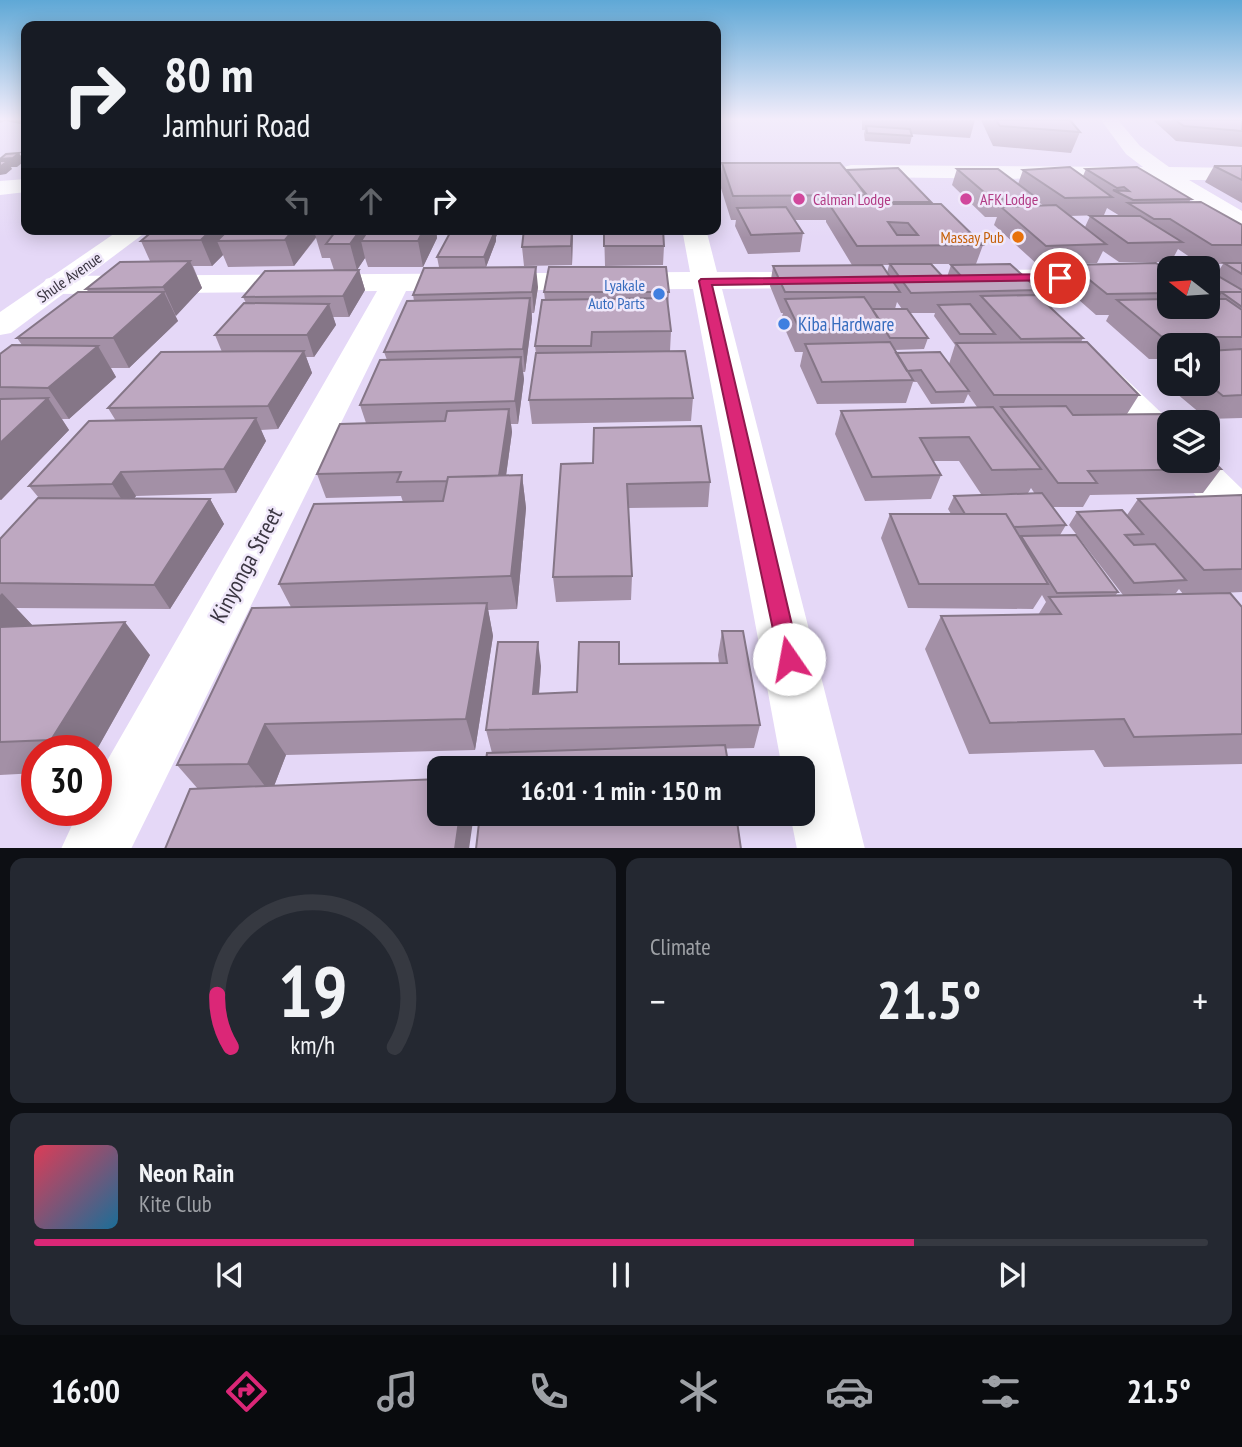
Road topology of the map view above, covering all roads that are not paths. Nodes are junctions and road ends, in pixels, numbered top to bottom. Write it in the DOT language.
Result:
graph roads {
  1 [pos="1146,160"];
  2 [pos="834,171"];
  3 [pos="900,171"];
  4 [pos="1242,174"];
  5 [pos="1166,175"];
  6 [pos="21,186"];
  7 [pos="0,188"];
  8 [pos="929,200"];
  9 [pos="1242,221"];
  10 [pos="129,235"];
  11 [pos="695,235"];
  12 [pos="977,249"];
  13 [pos="1157,277"];
  14 [pos="1006,278"];
  15 [pos="951,279"];
  16 [pos="856,280"];
  17 [pos="397,281"];
  18 [pos="705,281"];
  19 [pos="56,285"];
  20 [pos="1035,307"];
  21 [pos="0,326"];
  22 [pos="1073,346"];
  23 [pos="1157,430"];
  24 [pos="1200,473"];
  25 [pos="1242,516"];
  26 [pos="96,848"];
  27 [pos="831,848"];
  1 -- 5 [label="street"];
  2 -- 3 [label="street"];
  3 -- 5 [label="street"];
  3 -- 8 [label="street"];
  4 -- 5 [label="street"];
  5 -- 9 [label="street"];
  6 -- 7 [label="street"];
  10 -- 19 [label="street, Shule Avenue"];
  11 -- 18 [label="street"];
  12 -- 14 [label="street"];
  13 -- 14 [label="street"];
  14 -- 15 [label="street"];
  14 -- 20 [label="street"];
  16 -- 18 [label="street"];
  17 -- 18 [label="street"];
  17 -- 19 [label="street"];
  17 -- 26 [label="street, Kinyonga Street"];
  18 -- 27 [label="street"];
  19 -- 21 [label="street, Shule Avenue"];
  22 -- 23 [label="street"];
  24 -- 25 [label="street"];
}
